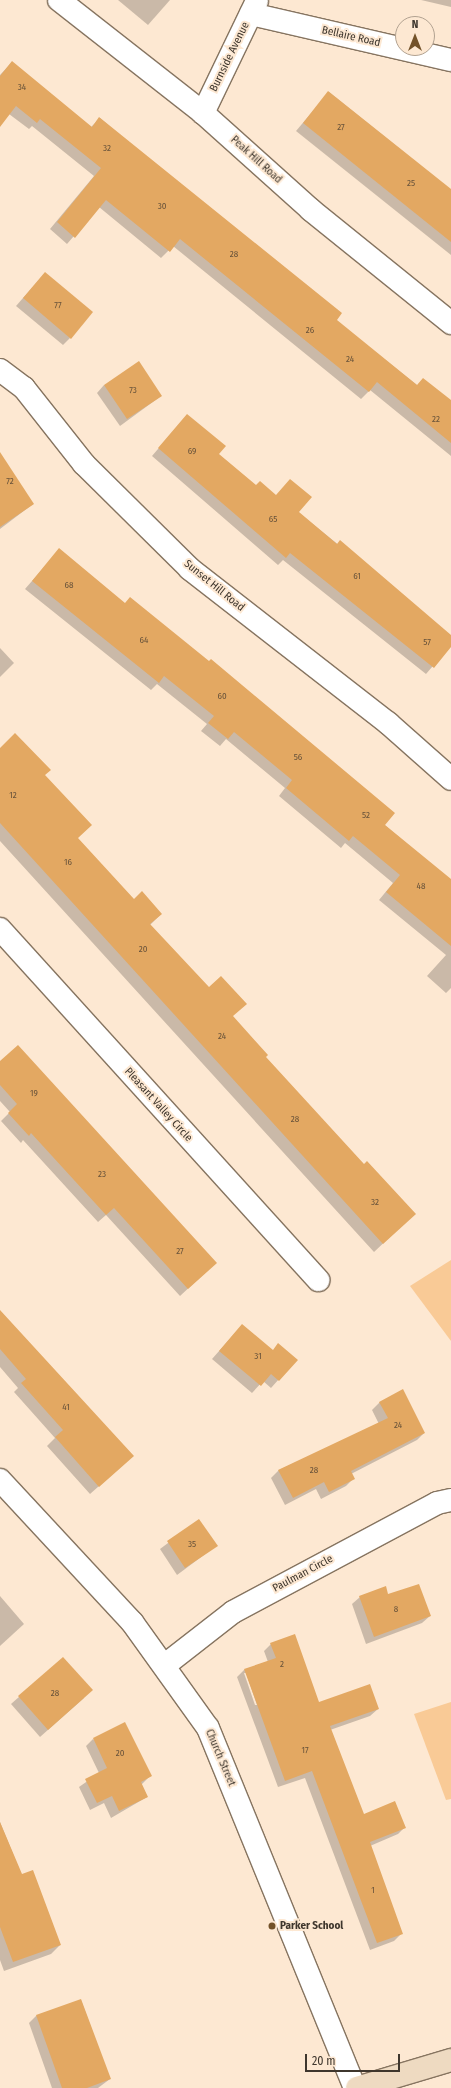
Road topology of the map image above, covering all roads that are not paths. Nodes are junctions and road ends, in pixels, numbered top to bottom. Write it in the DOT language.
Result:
graph roads {
  1 [pos="59,0"];
  2 [pos="254,7"];
  3 [pos="451,60"];
  4 [pos="203,113"];
  5 [pos="451,323"];
  6 [pos="0,370"];
  7 [pos="451,779"];
  8 [pos="0,929"];
  9 [pos="318,1280"];
  10 [pos="0,1480"];
  11 [pos="451,1500"];
  12 [pos="165,1665"];
  13 [pos="451,2060"];
  14 [pos="356,2088"];
  1 -- 4 [label="street, Peak Hill Road"];
  2 -- 3 [label="street, Bellaire Road"];
  2 -- 4 [label="street, Burnside Avenue"];
  4 -- 5 [label="street, Peak Hill Road"];
  6 -- 7 [label="street, Sunset Hill Road"];
  8 -- 9 [label="street, Pleasant Valley Circle"];
  10 -- 12 [label="street, Church Street"];
  11 -- 12 [label="street, Paulman Circle"];
  12 -- 14 [label="street, Church Street"];
  13 -- 14 [label="main road"];
}
